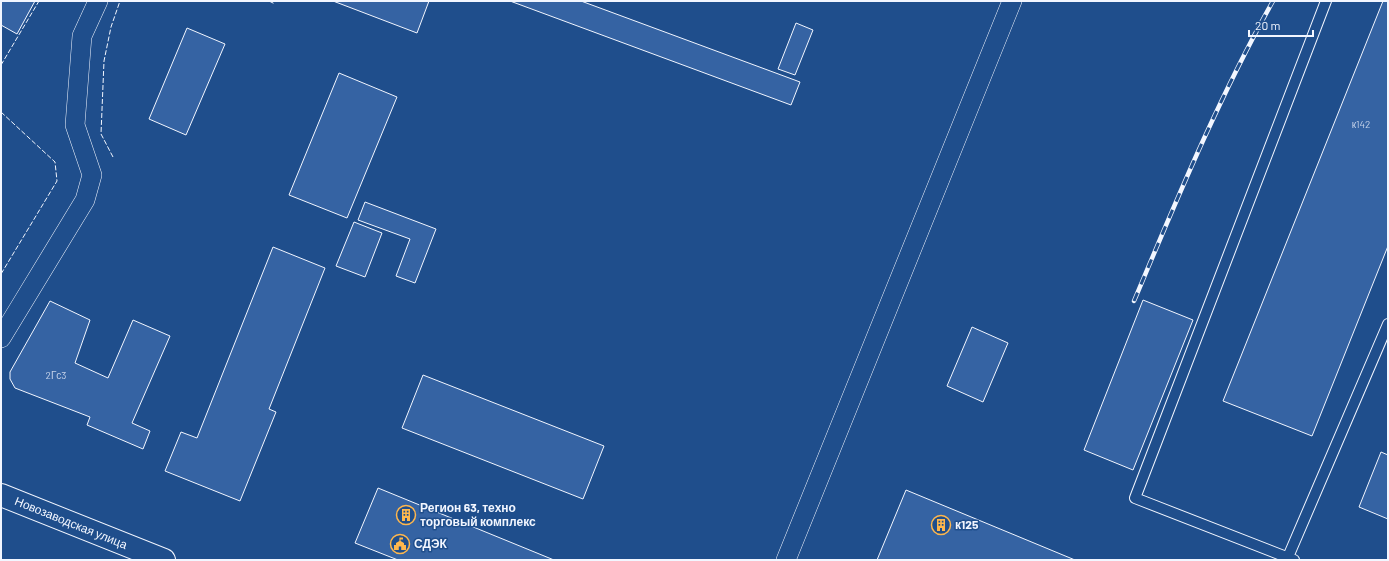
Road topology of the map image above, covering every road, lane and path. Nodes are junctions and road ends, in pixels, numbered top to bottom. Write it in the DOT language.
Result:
graph roads {
  1 [pos="98,1"];
  2 [pos="1012,1"];
  3 [pos="1326,1"];
  4 [pos="1388,324"];
  5 [pos="1,338"];
  6 [pos="1,495"];
  7 [pos="1291,559"];
  8 [pos="164,560"];
  9 [pos="786,560"];
  1 -- 5 [label="street"];
  2 -- 9 [label="street"];
  3 -- 7 [label="lane"];
  4 -- 7 [label="lane"];
  6 -- 8 [label="main road, Новозаводская улица"];
}
